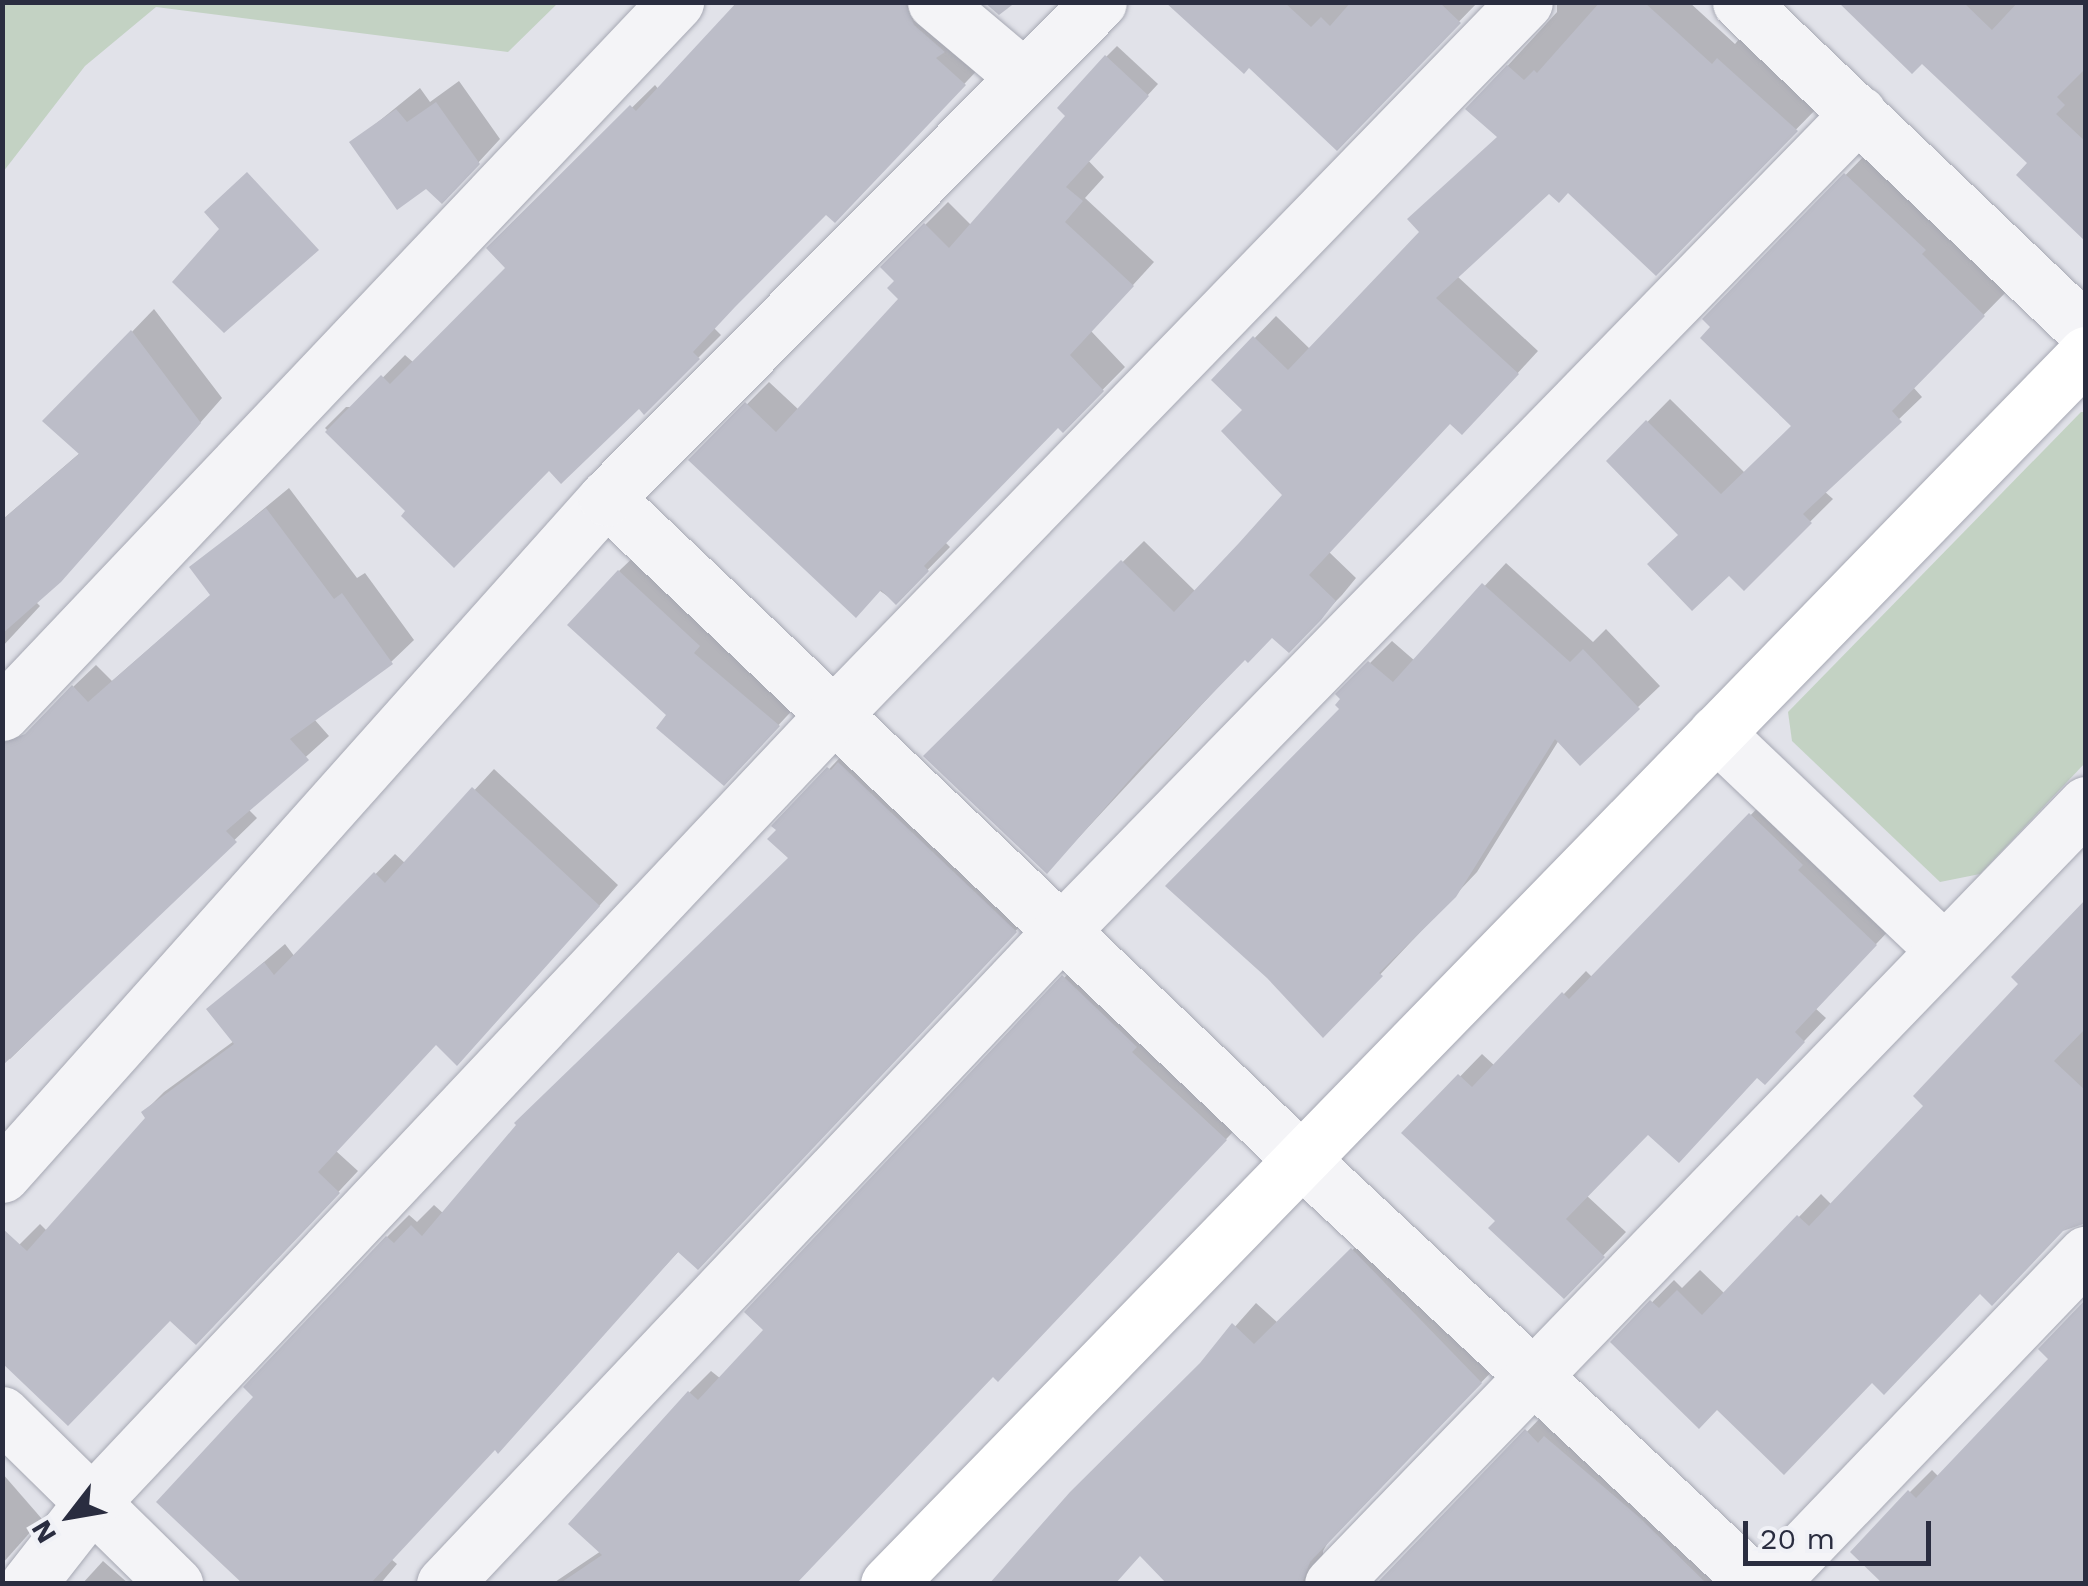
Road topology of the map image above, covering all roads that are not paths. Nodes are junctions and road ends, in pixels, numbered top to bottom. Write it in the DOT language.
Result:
graph roads {
  1 [pos="676,2"];
  2 [pos="935,2"];
  3 [pos="1098,2"];
  4 [pos="1525,2"];
  5 [pos="1740,2"];
  6 [pos="1024,77"];
  7 [pos="1859,113"];
  8 [pos="2086,332"];
  9 [pos="2086,354"];
  10 [pos="606,498"];
  11 [pos="2,714"];
  12 [pos="834,714"];
  13 [pos="1716,733"];
  14 [pos="2086,804"];
  15 [pos="1062,930"];
  16 [pos="1944,950"];
  17 [pos="1302,1160"];
  18 [pos="2,1175"];
  19 [pos="2086,1253"];
  20 [pos="1534,1374"];
  21 [pos="2,1414"];
  22 [pos="92,1502"];
  23 [pos="28,1584"];
  24 [pos="175,1584"];
  25 [pos="444,1584"];
  26 [pos="888,1584"];
  27 [pos="1332,1584"];
  28 [pos="1756,1584"];
  29 [pos="1769,1584"];
  1 -- 11 [label="street"];
  2 -- 6 [label="street"];
  3 -- 6 [label="street"];
  4 -- 12 [label="street"];
  5 -- 7 [label="street"];
  6 -- 10 [label="street"];
  7 -- 8 [label="street"];
  7 -- 15 [label="street"];
  9 -- 13 [label="street"];
  10 -- 12 [label="street"];
  10 -- 18 [label="street"];
  12 -- 15 [label="street"];
  12 -- 22 [label="street"];
  13 -- 16 [label="street"];
  13 -- 17 [label="street"];
  14 -- 16 [label="street"];
  15 -- 17 [label="street"];
  15 -- 25 [label="street"];
  16 -- 20 [label="street"];
  17 -- 20 [label="street"];
  17 -- 26 [label="street"];
  19 -- 29 [label="street"];
  20 -- 27 [label="street"];
  20 -- 28 [label="street"];
  21 -- 22 [label="street"];
  22 -- 23 [label="street"];
  22 -- 24 [label="street"];
}
